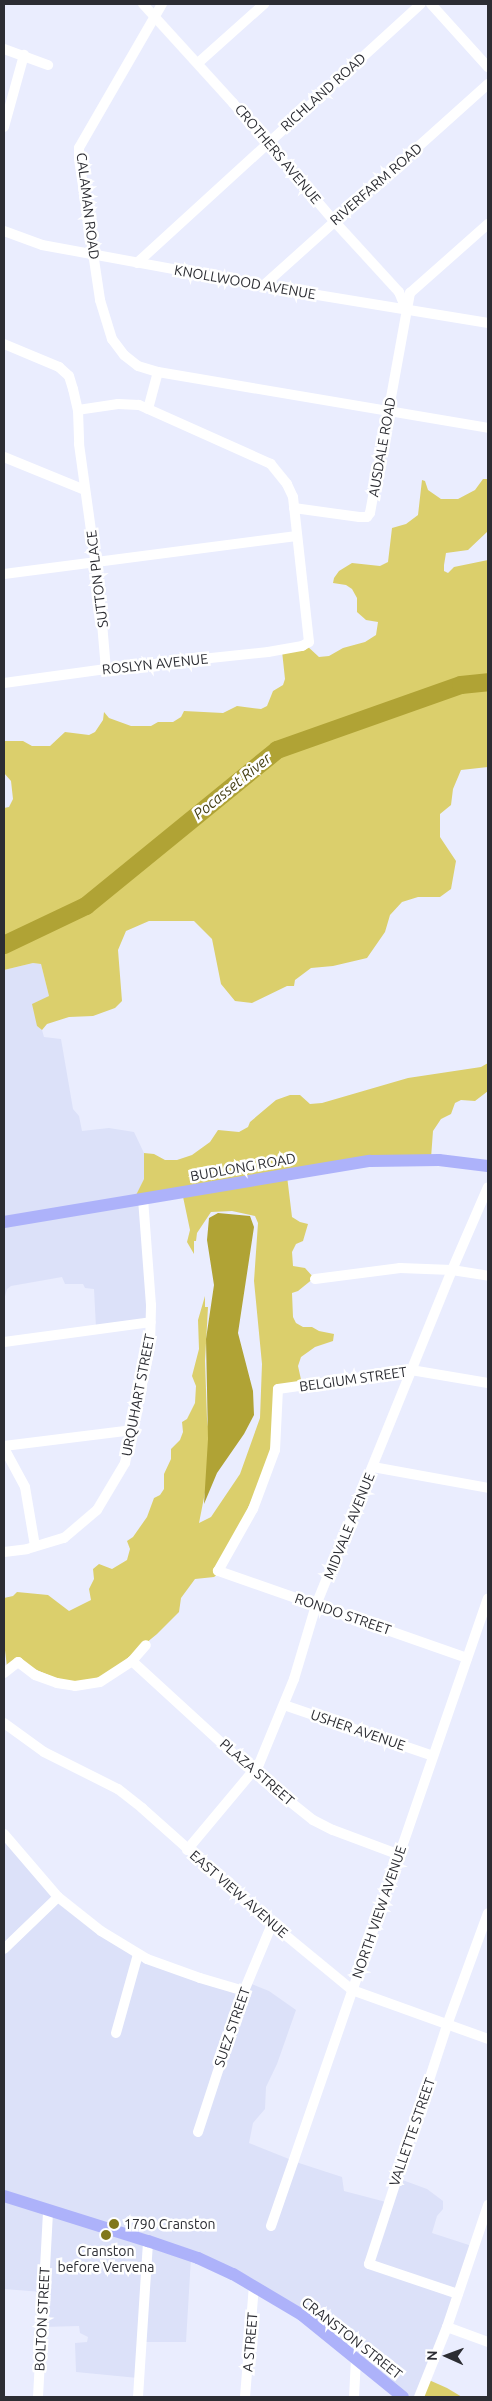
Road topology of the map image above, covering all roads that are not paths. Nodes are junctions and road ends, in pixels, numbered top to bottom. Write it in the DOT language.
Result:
graph roads {
  1 [pos="143,4"];
  2 [pos="162,4"];
  3 [pos="264,4"];
  4 [pos="421,4"];
  5 [pos="431,4"];
  6 [pos="155,17"];
  7 [pos="4,49"];
  8 [pos="24,55"];
  9 [pos="198,63"];
  10 [pos="48,64"];
  11 [pos="488,67"];
  12 [pos="488,84"];
  13 [pos="4,127"];
  14 [pos="268,143"];
  15 [pos="334,221"];
  16 [pos="488,224"];
  17 [pos="4,231"];
  18 [pos="94,255"];
  19 [pos="137,263"];
  20 [pos="264,285"];
  21 [pos="406,309"];
  22 [pos="488,322"];
  23 [pos="4,344"];
  24 [pos="158,372"];
  25 [pos="148,409"];
  26 [pos="78,410"];
  27 [pos="388,412"];
  28 [pos="488,428"];
  29 [pos="4,457"];
  30 [pos="85,490"];
  31 [pos="294,508"];
  32 [pos="297,536"];
  33 [pos="95,563"];
  34 [pos="4,574"];
  35 [pos="106,669"];
  36 [pos="4,683"];
  37 [pos="488,1166"];
  38 [pos="488,1187"];
  39 [pos="143,1198"];
  40 [pos="4,1222"];
  41 [pos="452,1270"];
  42 [pos="488,1276"];
  43 [pos="315,1279"];
  44 [pos="151,1322"];
  45 [pos="4,1342"];
  46 [pos="411,1370"];
  47 [pos="488,1383"];
  48 [pos="133,1430"];
  49 [pos="4,1447"];
  50 [pos="373,1468"];
  51 [pos="488,1488"];
  52 [pos="35,1546"];
  53 [pos="4,1552"];
  54 [pos="218,1571"];
  55 [pos="488,1598"];
  56 [pos="316,1605"];
  57 [pos="146,1645"];
  58 [pos="467,1658"];
  59 [pos="132,1661"];
  60 [pos="4,1673"];
  61 [pos="284,1705"];
  62 [pos="4,1723"];
  63 [pos="433,1756"];
  64 [pos="253,1772"];
  65 [pos="4,1834"];
  66 [pos="187,1850"];
  67 [pos="400,1855"];
  68 [pos="58,1897"];
  69 [pos="488,1913"];
  70 [pos="272,1924"];
  71 [pos="4,1949"];
  72 [pos="138,1954"];
  73 [pos="352,1990"];
  74 [pos="244,1991"];
  75 [pos="447,2025"];
  76 [pos="116,2033"];
  77 [pos="488,2039"];
  78 [pos="198,2132"];
  79 [pos="4,2196"];
  80 [pos="488,2205"];
  81 [pos="48,2210"];
  82 [pos="271,2226"];
  83 [pos="148,2242"];
  84 [pos="254,2286"];
  85 [pos="458,2294"];
  86 [pos="447,2327"];
  87 [pos="488,2342"];
  88 [pos="356,2358"];
  89 [pos="38,2397"];
  90 [pos="138,2397"];
  91 [pos="245,2397"];
  92 [pos="354,2397"];
  93 [pos="403,2397"];
  94 [pos="419,2397"];
  1 -- 6 [label="street, CROTHERS AVENUE"];
  2 -- 6 [label="street, CALAMAN ROAD"];
  3 -- 9 [label="street"];
  4 -- 14 [label="street, RICHLAND ROAD"];
  5 -- 11 [label="street"];
  6 -- 9 [label="street, CROTHERS AVENUE"];
  6 -- 18 [label="street, CALAMAN ROAD"];
  7 -- 8 [label="street"];
  8 -- 10 [label="street"];
  8 -- 13 [label="street"];
  9 -- 14 [label="street, CROTHERS AVENUE"];
  12 -- 15 [label="street, RIVERFARM ROAD"];
  14 -- 15 [label="street, CROTHERS AVENUE"];
  14 -- 19 [label="street, RICHLAND ROAD"];
  15 -- 20 [label="street, RIVERFARM ROAD"];
  15 -- 21 [label="street, CROTHERS AVENUE"];
  16 -- 21 [label="street, AUSDALE ROAD"];
  17 -- 18 [label="street, KNOLLWOOD AVENUE"];
  18 -- 19 [label="street, KNOLLWOOD AVENUE"];
  18 -- 24 [label="street, CALAMAN ROAD"];
  19 -- 20 [label="street, KNOLLWOOD AVENUE"];
  20 -- 21 [label="street, KNOLLWOOD AVENUE"];
  21 -- 22 [label="street, KNOLLWOOD AVENUE"];
  21 -- 27 [label="street, AUSDALE ROAD"];
  23 -- 26 [label="street, SUTTON PLACE"];
  24 -- 25 [label="street"];
  24 -- 27 [label="street, CALAMAN ROAD"];
  25 -- 26 [label="street"];
  25 -- 31 [label="street"];
  26 -- 30 [label="street, SUTTON PLACE"];
  27 -- 28 [label="street, CALAMAN ROAD"];
  27 -- 31 [label="street, AUSDALE ROAD"];
  29 -- 30 [label="street"];
  30 -- 33 [label="street, SUTTON PLACE"];
  31 -- 32 [label="street"];
  32 -- 33 [label="street"];
  32 -- 35 [label="street, ROSLYN AVENUE"];
  33 -- 34 [label="street"];
  33 -- 35 [label="street, SUTTON PLACE"];
  35 -- 36 [label="street, ROSLYN AVENUE"];
  37 -- 39 [label="main road, BUDLONG ROAD"];
  38 -- 41 [label="street, MIDVALE AVENUE"];
  39 -- 40 [label="main road, BUDLONG ROAD"];
  39 -- 44 [label="street, URQUHART STREET"];
  41 -- 42 [label="street"];
  41 -- 43 [label="street"];
  41 -- 46 [label="street, MIDVALE AVENUE"];
  44 -- 45 [label="street"];
  44 -- 48 [label="street, URQUHART STREET"];
  46 -- 47 [label="street, BELGIUM STREET"];
  46 -- 50 [label="street, MIDVALE AVENUE"];
  46 -- 54 [label="street, BELGIUM STREET"];
  48 -- 49 [label="street"];
  48 -- 52 [label="street, URQUHART STREET"];
  49 -- 52 [label="street"];
  50 -- 51 [label="street"];
  50 -- 56 [label="street, MIDVALE AVENUE"];
  52 -- 53 [label="street, URQUHART STREET"];
  54 -- 56 [label="street, RONDO STREET"];
  55 -- 58 [label="street, NORTH VIEW AVENUE"];
  56 -- 58 [label="street, RONDO STREET"];
  56 -- 61 [label="street, MIDVALE AVENUE"];
  57 -- 59 [label="street"];
  58 -- 63 [label="street, NORTH VIEW AVENUE"];
  59 -- 60 [label="street"];
  59 -- 64 [label="street, PLAZA STREET"];
  61 -- 63 [label="street, USHER AVENUE"];
  61 -- 64 [label="street, MIDVALE AVENUE"];
  62 -- 66 [label="street, EAST VIEW AVENUE"];
  63 -- 67 [label="street, NORTH VIEW AVENUE"];
  64 -- 66 [label="street, MIDVALE AVENUE"];
  64 -- 67 [label="street, PLAZA STREET"];
  65 -- 68 [label="street"];
  66 -- 70 [label="street, EAST VIEW AVENUE"];
  67 -- 73 [label="street, NORTH VIEW AVENUE"];
  68 -- 71 [label="street"];
  68 -- 72 [label="street"];
  69 -- 75 [label="street, VALLETTE STREET"];
  70 -- 73 [label="street, EAST VIEW AVENUE"];
  70 -- 74 [label="street, SUEZ STREET"];
  72 -- 74 [label="street"];
  72 -- 76 [label="street"];
  73 -- 75 [label="street, EAST VIEW AVENUE"];
  73 -- 82 [label="street, NORTH VIEW AVENUE"];
  74 -- 78 [label="street, SUEZ STREET"];
  75 -- 77 [label="street, EAST VIEW AVENUE"];
  75 -- 85 [label="street, VALLETTE STREET"];
  79 -- 81 [label="main road, CRANSTON STREET"];
  80 -- 85 [label="street"];
  81 -- 83 [label="main road, CRANSTON STREET"];
  81 -- 89 [label="street, BOLTON STREET"];
  83 -- 84 [label="main road, CRANSTON STREET"];
  83 -- 90 [label="street"];
  84 -- 88 [label="main road, CRANSTON STREET"];
  84 -- 91 [label="street, A STREET"];
  85 -- 86 [label="street"];
  86 -- 87 [label="street"];
  86 -- 94 [label="street"];
  88 -- 92 [label="street"];
  88 -- 93 [label="main road, CRANSTON STREET"];
}
